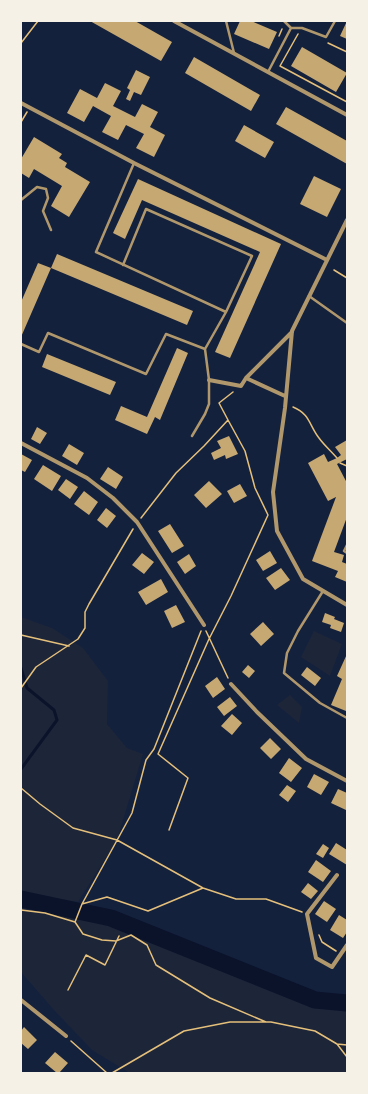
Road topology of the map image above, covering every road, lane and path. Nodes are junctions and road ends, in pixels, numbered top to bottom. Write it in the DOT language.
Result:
graph roads {
  1 [pos="38,21"];
  2 [pos="174,21"];
  3 [pos="226,21"];
  4 [pos="284,21"];
  5 [pos="335,21"];
  6 [pos="291,28"];
  7 [pos="299,32"];
  8 [pos="325,42"];
  9 [pos="21,43"];
  10 [pos="347,52"];
  11 [pos="234,55"];
  12 [pos="268,72"];
  13 [pos="347,102"];
  14 [pos="21,103"];
  15 [pos="30,108"];
  16 [pos="347,115"];
  17 [pos="21,122"];
  18 [pos="134,163"];
  19 [pos="21,200"];
  20 [pos="347,220"];
  21 [pos="51,230"];
  22 [pos="327,260"];
  23 [pos="123,265"];
  24 [pos="334,270"];
  25 [pos="347,278"];
  26 [pos="309,296"];
  27 [pos="226,312"];
  28 [pos="347,323"];
  29 [pos="292,331"];
  30 [pos="21,344"];
  31 [pos="205,349"];
  32 [pos="246,378"];
  33 [pos="209,380"];
  34 [pos="241,386"];
  35 [pos="286,396"];
  36 [pos="291,406"];
  37 [pos="228,420"];
  38 [pos="192,436"];
  39 [pos="21,443"];
  40 [pos="337,458"];
  41 [pos="340,463"];
  42 [pos="347,466"];
  43 [pos="137,522"];
  44 [pos="347,545"];
  45 [pos="347,553"];
  46 [pos="323,591"];
  47 [pos="347,606"];
  48 [pos="204,625"];
  49 [pos="21,635"];
  50 [pos="209,639"];
  51 [pos="69,646"];
  52 [pos="231,684"];
  53 [pos="21,688"];
  54 [pos="347,718"];
  55 [pos="347,781"];
  56 [pos="21,788"];
  57 [pos="169,830"];
  58 [pos="117,840"];
  59 [pos="337,875"];
  60 [pos="203,888"];
  61 [pos="82,904"];
  62 [pos="21,910"];
  63 [pos="307,914"];
  64 [pos="75,922"];
  65 [pos="318,935"];
  66 [pos="119,936"];
  67 [pos="116,941"];
  68 [pos="347,945"];
  69 [pos="342,954"];
  70 [pos="68,990"];
  71 [pos="21,1000"];
  72 [pos="266,1022"];
  73 [pos="66,1036"];
  74 [pos="337,1044"];
  75 [pos="347,1045"];
  76 [pos="347,1057"];
  77 [pos="107,1073"];
  78 [pos="112,1073"];
  1 -- 9 [label="path"];
  2 -- 11 [label="street"];
  3 -- 11 [label="lane"];
  4 -- 6 [label="lane"];
  5 -- 6 [label="lane"];
  6 -- 12 [label="lane"];
  7 -- 13 [label="path"];
  8 -- 10 [label="path"];
  11 -- 12 [label="street"];
  12 -- 16 [label="street"];
  14 -- 15 [label="street"];
  15 -- 17 [label="path"];
  15 -- 18 [label="street"];
  18 -- 22 [label="street"];
  18 -- 23 [label="lane"];
  19 -- 21 [label="lane"];
  20 -- 22 [label="street"];
  22 -- 26 [label="street"];
  23 -- 27 [label="lane"];
  23 -- 27 [label="lane"];
  24 -- 25 [label="path"];
  26 -- 28 [label="lane"];
  26 -- 29 [label="street"];
  27 -- 31 [label="lane"];
  29 -- 32 [label="street"];
  29 -- 35 [label="street"];
  30 -- 31 [label="lane"];
  31 -- 33 [label="lane"];
  32 -- 34 [label="street"];
  32 -- 35 [label="street"];
  33 -- 34 [label="street"];
  33 -- 38 [label="lane"];
  34 -- 37 [label="path"];
  35 -- 46 [label="street"];
  36 -- 40 [label="path"];
  37 -- 43 [label="path"];
  37 -- 50 [label="path"];
  39 -- 43 [label="street"];
  41 -- 42 [label="path"];
  43 -- 48 [label="street"];
  43 -- 51 [label="path"];
  44 -- 45 [label="lane"];
  46 -- 47 [label="street"];
  46 -- 54 [label="lane"];
  48 -- 58 [label="path"];
  49 -- 51 [label="path"];
  50 -- 52 [label="path"];
  50 -- 57 [label="path"];
  51 -- 53 [label="path"];
  52 -- 55 [label="street"];
  56 -- 58 [label="path"];
  58 -- 60 [label="path"];
  58 -- 61 [label="path"];
  59 -- 63 [label="street"];
  60 -- 61 [label="path"];
  60 -- 63 [label="path"];
  61 -- 64 [label="path"];
  62 -- 64 [label="path"];
  63 -- 69 [label="street"];
  64 -- 67 [label="path"];
  65 -- 69 [label="path"];
  66 -- 67 [label="path"];
  67 -- 70 [label="path"];
  67 -- 72 [label="path"];
  68 -- 69 [label="street"];
  71 -- 73 [label="street"];
  72 -- 74 [label="path"];
  72 -- 78 [label="path"];
  73 -- 77 [label="path"];
  74 -- 75 [label="path"];
  74 -- 76 [label="path"];
}
